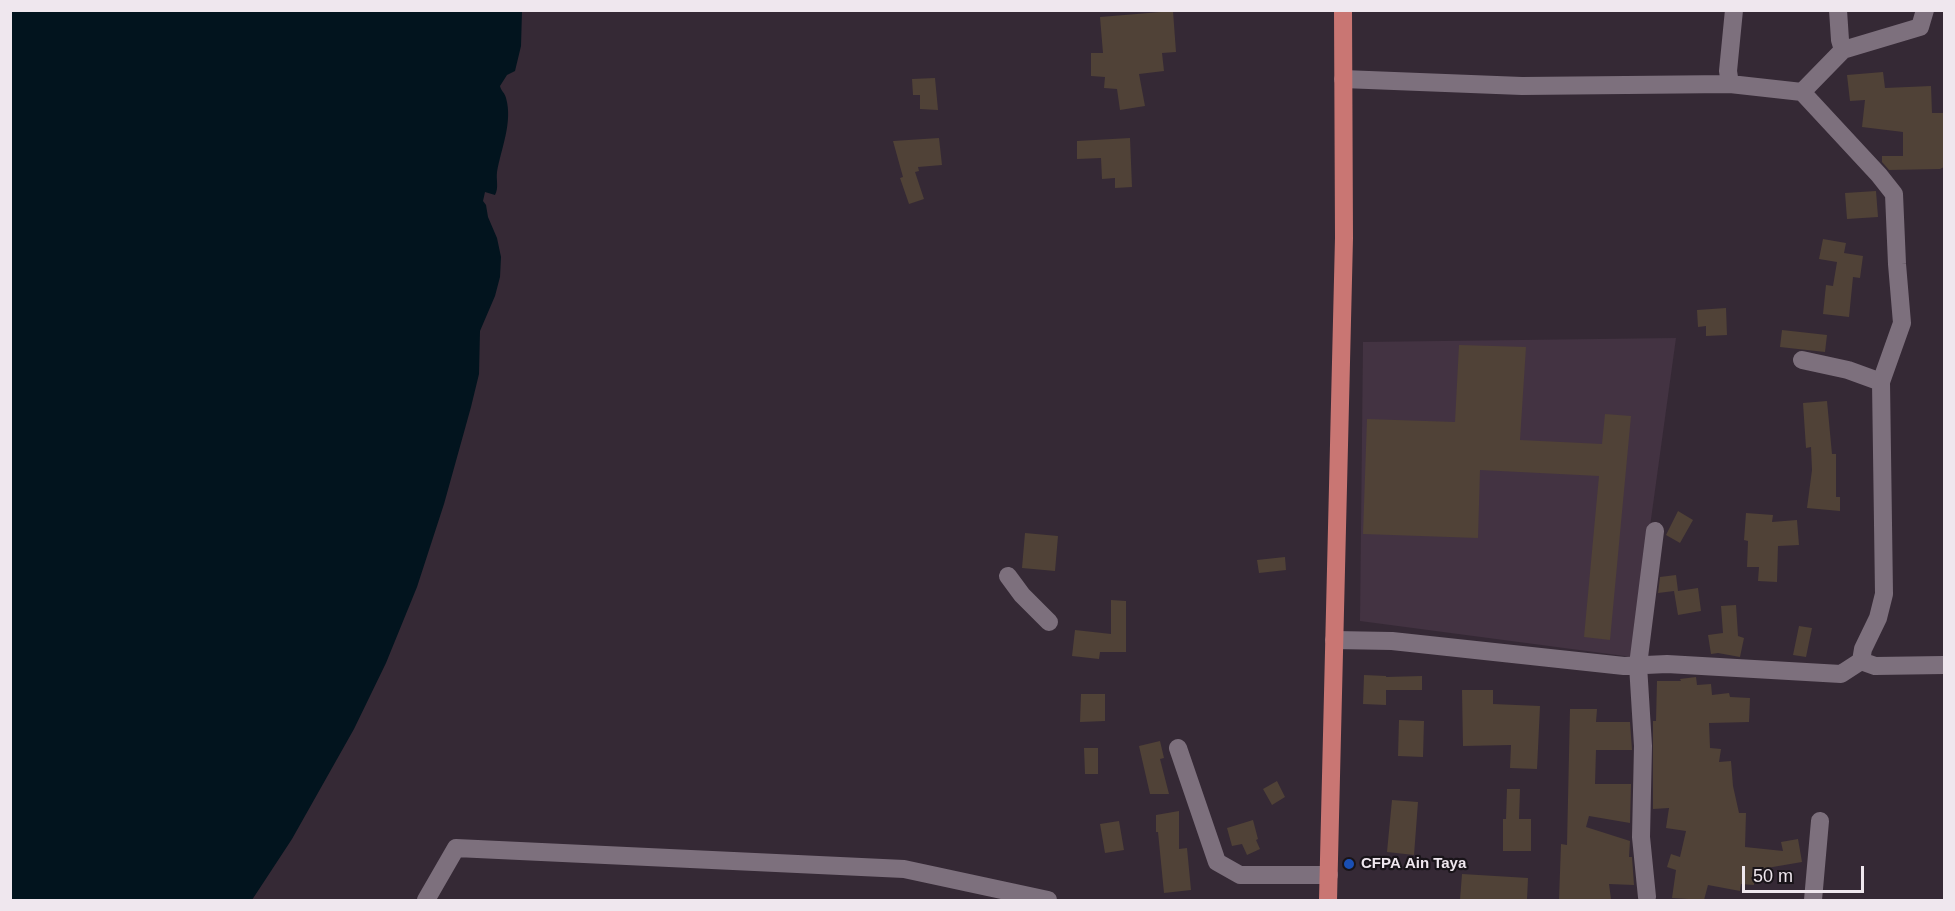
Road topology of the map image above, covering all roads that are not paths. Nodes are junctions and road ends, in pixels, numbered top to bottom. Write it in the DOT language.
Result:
graph roads {
  1 [pos="1343,10"];
  2 [pos="1734,10"];
  3 [pos="1838,10"];
  4 [pos="1926,10"];
  5 [pos="1843,50"];
  6 [pos="1343,79"];
  7 [pos="1731,84"];
  8 [pos="1802,92"];
  9 [pos="1802,360"];
  10 [pos="1881,382"];
  11 [pos="1655,531"];
  12 [pos="1008,576"];
  13 [pos="1049,622"];
  14 [pos="1334,640"];
  15 [pos="1861,661"];
  16 [pos="1638,665"];
  17 [pos="1944,665"];
  18 [pos="1178,748"];
  19 [pos="1820,821"];
  20 [pos="1329,875"];
  21 [pos="1647,897"];
  22 [pos="426,900"];
  23 [pos="1048,900"];
  24 [pos="1328,900"];
  25 [pos="1813,900"];
  1 -- 6 [label="main road"];
  2 -- 7 [label="street"];
  3 -- 5 [label="street"];
  4 -- 5 [label="street"];
  5 -- 8 [label="street"];
  6 -- 7 [label="street"];
  6 -- 14 [label="main road"];
  7 -- 8 [label="street"];
  8 -- 10 [label="street"];
  9 -- 10 [label="street"];
  10 -- 15 [label="street"];
  11 -- 16 [label="street"];
  12 -- 13 [label="street"];
  14 -- 16 [label="street"];
  14 -- 20 [label="main road"];
  15 -- 16 [label="street"];
  15 -- 17 [label="street"];
  16 -- 21 [label="street"];
  18 -- 20 [label="street"];
  19 -- 25 [label="street"];
  20 -- 24 [label="main road"];
  22 -- 23 [label="street"];
}
